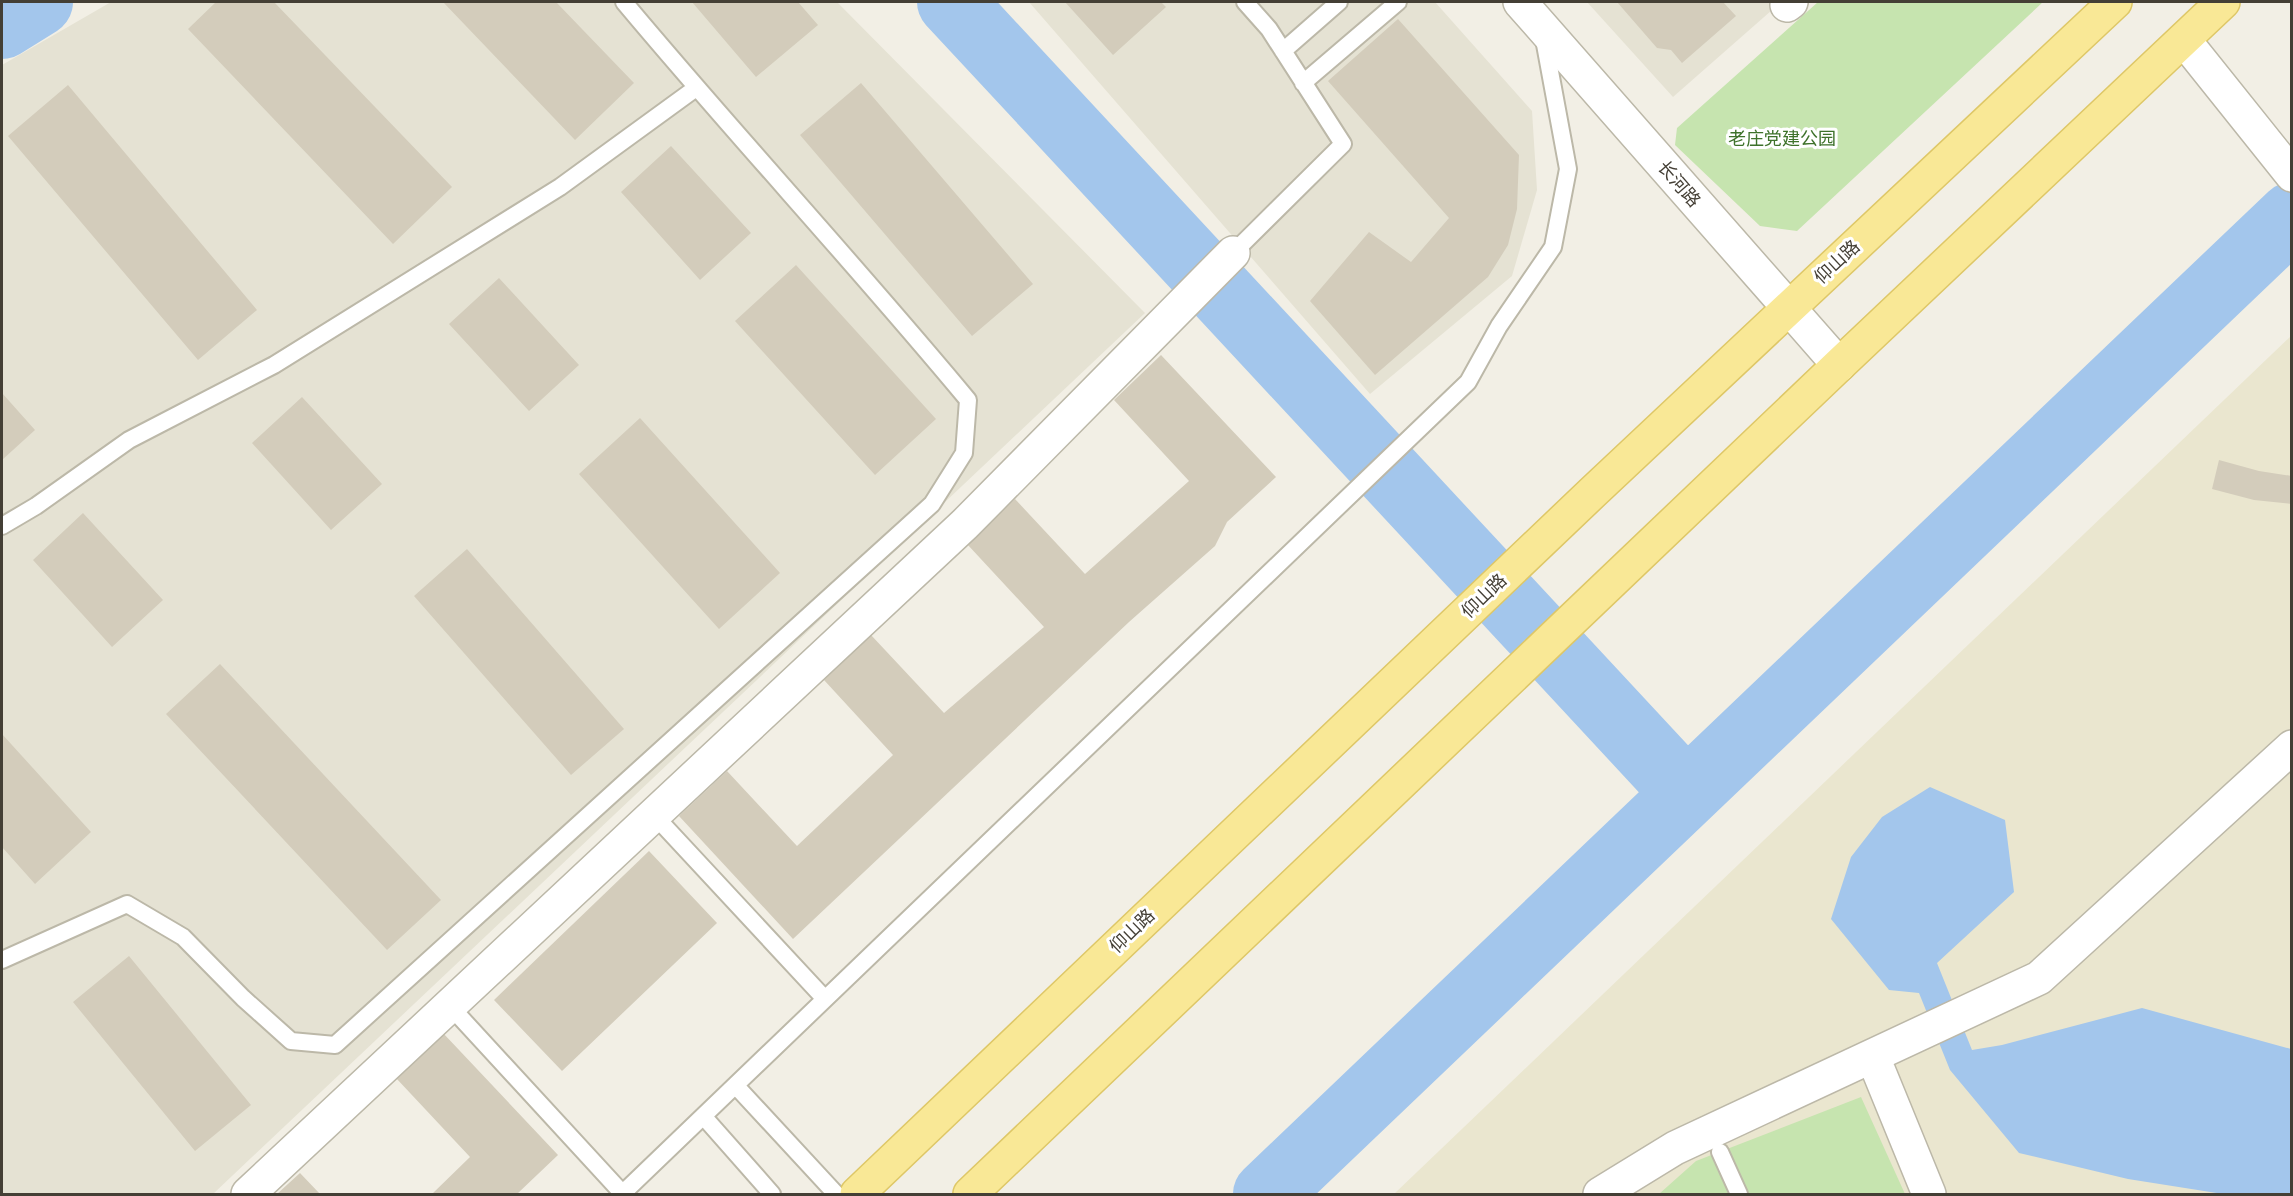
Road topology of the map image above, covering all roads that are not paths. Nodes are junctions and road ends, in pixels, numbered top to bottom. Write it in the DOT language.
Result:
graph roads {
  1 [pos="624,2"];
  2 [pos="1245,2"];
  3 [pos="1339,2"];
  4 [pos="1398,2"];
  5 [pos="1520,2"];
  6 [pos="2115,2"];
  7 [pos="2223,2"];
  8 [pos="1542,27"];
  9 [pos="2184,40"];
  10 [pos="1283,51"];
  11 [pos="1303,83"];
  12 [pos="696,88"];
  13 [pos="2292,175"];
  14 [pos="1233,253"];
  15 [pos="1788,308"];
  16 [pos="1839,365"];
  17 [pos="2,526"];
  18 [pos="2289,756"];
  19 [pos="654,815"];
  20 [pos="2,960"];
  21 [pos="825,999"];
  22 [pos="450,1006"];
  23 [pos="1873,1057"];
  24 [pos="736,1086"];
  25 [pos="704,1117"];
  26 [pos="1720,1152"];
  27 [pos="248,1194"];
  28 [pos="623,1194"];
  29 [pos="771,1194"];
  30 [pos="836,1194"];
  31 [pos="857,1194"];
  32 [pos="970,1194"];
  33 [pos="1600,1194"];
  34 [pos="1739,1194"];
  35 [pos="1929,1194"];
  1 -- 12 [label="lane"];
  2 -- 10 [label="lane"];
  3 -- 10 [label="lane"];
  4 -- 11 [label="lane"];
  5 -- 8 [label="street, 长河路"];
  6 -- 15 [label="main road, 仰山路"];
  7 -- 9 [label="main road"];
  8 -- 15 [label="street, 长河路"];
  8 -- 21 [label="lane"];
  9 -- 13 [label="street"];
  9 -- 16 [label="main road"];
  10 -- 11 [label="lane"];
  11 -- 14 [label="lane"];
  12 -- 17 [label="lane"];
  12 -- 20 [label="lane"];
  14 -- 19 [label="street"];
  15 -- 16 [label="street, 长河路"];
  15 -- 31 [label="main road, 仰山路"];
  16 -- 32 [label="main road"];
  18 -- 23 [label="street"];
  19 -- 21 [label="lane"];
  19 -- 22 [label="street"];
  21 -- 24 [label="lane"];
  22 -- 27 [label="street"];
  22 -- 28 [label="lane"];
  23 -- 33 [label="street"];
  23 -- 35 [label="street"];
  24 -- 25 [label="lane"];
  24 -- 30 [label="lane"];
  25 -- 28 [label="lane"];
  25 -- 29 [label="lane"];
  26 -- 34 [label="lane"];
}
